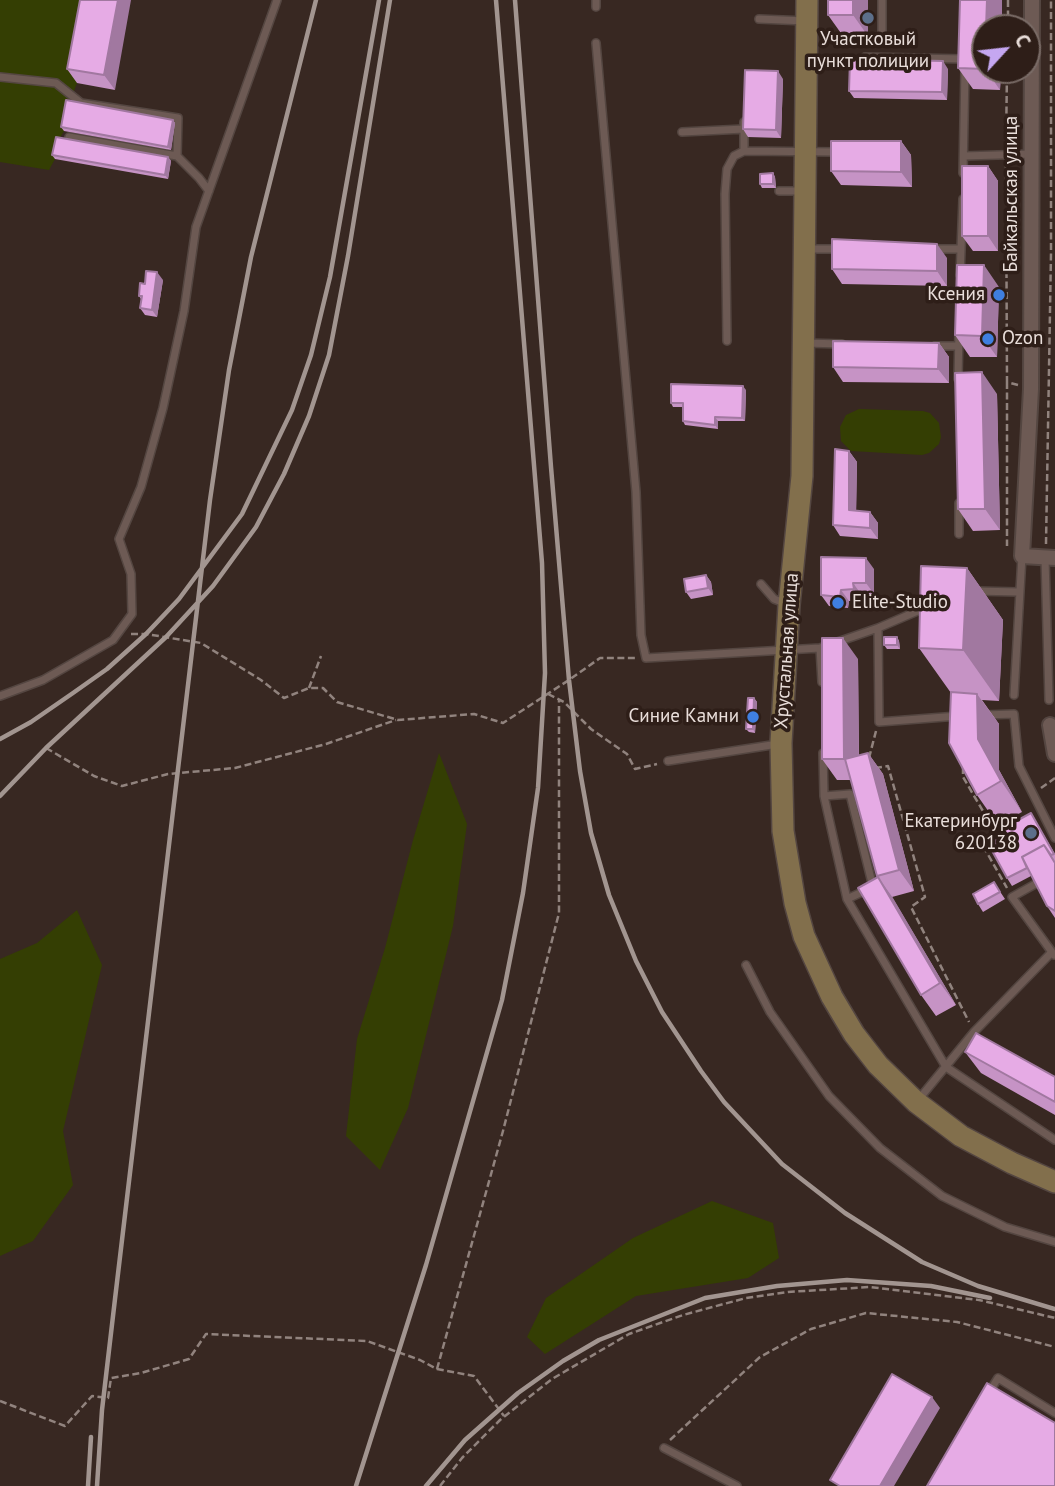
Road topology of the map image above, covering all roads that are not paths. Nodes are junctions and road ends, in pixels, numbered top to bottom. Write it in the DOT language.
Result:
graph roads {
  1 [pos="277,0"];
  2 [pos="882,0"];
  3 [pos="1032,0"];
  4 [pos="807,10"];
  5 [pos="759,19"];
  6 [pos="883,31"];
  7 [pos="596,43"];
  8 [pos="965,47"];
  9 [pos="865,57"];
  10 [pos="965,59"];
  11 [pos="0,77"];
  12 [pos="744,116"];
  13 [pos="744,129"];
  14 [pos="682,132"];
  15 [pos="69,137"];
  16 [pos="744,152"];
  17 [pos="806,152"];
  18 [pos="845,152"];
  19 [pos="1031,154"];
  20 [pos="177,156"];
  21 [pos="964,156"];
  22 [pos="963,182"];
  23 [pos="805,190"];
  24 [pos="209,191"];
  25 [pos="779,191"];
  26 [pos="963,196"];
  27 [pos="804,249"];
  28 [pos="844,249"];
  29 [pos="922,249"];
  30 [pos="961,249"];
  31 [pos="960,291"];
  32 [pos="959,318"];
  33 [pos="727,341"];
  34 [pos="804,343"];
  35 [pos="856,344"];
  36 [pos="920,345"];
  37 [pos="958,346"];
  38 [pos="958,386"];
  39 [pos="959,494"];
  40 [pos="959,534"];
  41 [pos="1022,556"];
  42 [pos="1050,558"];
  43 [pos="761,584"];
  44 [pos="965,591"];
  45 [pos="1019,592"];
  46 [pos="940,602"];
  47 [pos="789,605"];
  48 [pos="878,628"];
  49 [pos="820,648"];
  50 [pos="788,651"];
  51 [pos="822,689"];
  52 [pos="1014,695"];
  53 [pos="0,696"];
  54 [pos="1049,700"];
  55 [pos="961,715"];
  56 [pos="974,715"];
  57 [pos="1050,725"];
  58 [pos="781,743"];
  59 [pos="823,743"];
  60 [pos="1055,754"];
  61 [pos="668,761"];
  62 [pos="824,796"];
  63 [pos="1055,838"];
  64 [pos="1055,873"];
  65 [pos="847,900"];
  66 [pos="1053,954"];
  67 [pos="746,965"];
  68 [pos="946,1067"];
  69 [pos="916,1102"];
  70 [pos="1055,1140"];
  71 [pos="1055,1181"];
  72 [pos="1055,1242"];
  73 [pos="984,1400"];
  74 [pos="1055,1413"];
  75 [pos="664,1448"];
  76 [pos="737,1486"];
  1 -- 24 [label="lane"];
  2 -- 6 [label="lane"];
  3 -- 19 [label="street, Байкальская улица"];
  4 -- 5 [label="lane"];
  4 -- 17 [label="street, Хрустальная улица"];
  7 -- 50 [label="lane"];
  8 -- 10 [label="lane"];
  9 -- 10 [label="lane"];
  10 -- 21 [label="lane"];
  11 -- 20 [label="lane"];
  12 -- 13 [label="lane"];
  13 -- 14 [label="lane"];
  13 -- 16 [label="lane"];
  15 -- 20 [label="lane"];
  16 -- 17 [label="lane"];
  16 -- 33 [label="lane"];
  17 -- 18 [label="lane"];
  17 -- 23 [label="street, Хрустальная улица"];
  19 -- 21 [label="lane"];
  19 -- 41 [label="street, Байкальская улица"];
  20 -- 24 [label="lane"];
  21 -- 22 [label="lane"];
  23 -- 25 [label="lane"];
  23 -- 27 [label="street, Хрустальная улица"];
  24 -- 53 [label="lane"];
  26 -- 30 [label="lane"];
  27 -- 28 [label="lane"];
  27 -- 34 [label="street, Хрустальная улица"];
  29 -- 30 [label="lane"];
  30 -- 31 [label="lane"];
  32 -- 37 [label="lane"];
  34 -- 35 [label="lane"];
  34 -- 47 [label="street, Хрустальная улица"];
  36 -- 37 [label="lane"];
  37 -- 38 [label="lane"];
  39 -- 40 [label="lane"];
  41 -- 42 [label="street"];
  41 -- 45 [label="lane"];
  42 -- 54 [label="lane"];
  43 -- 47 [label="lane"];
  44 -- 45 [label="lane"];
  45 -- 52 [label="lane"];
  46 -- 48 [label="lane"];
  47 -- 50 [label="street, Хрустальная улица"];
  48 -- 49 [label="lane"];
  48 -- 55 [label="lane"];
  49 -- 50 [label="lane"];
  49 -- 51 [label="lane"];
  50 -- 58 [label="street, Хрустальная улица"];
  56 -- 63 [label="lane"];
  57 -- 60 [label="street"];
  58 -- 61 [label="lane"];
  58 -- 69 [label="street, Хрустальная улица"];
  59 -- 62 [label="lane"];
  62 -- 65 [label="lane"];
  62 -- 65 [label="lane"];
  64 -- 66 [label="lane"];
  65 -- 68 [label="lane"];
  66 -- 68 [label="lane"];
  67 -- 72 [label="lane"];
  68 -- 69 [label="lane"];
  68 -- 70 [label="lane"];
  69 -- 71 [label="street, Хрустальная улица"];
  73 -- 74 [label="lane"];
  75 -- 76 [label="lane"];
}
